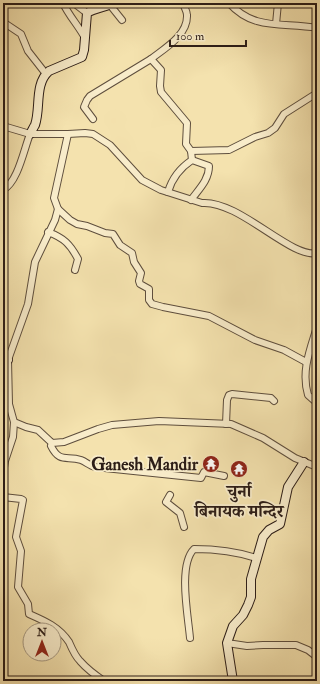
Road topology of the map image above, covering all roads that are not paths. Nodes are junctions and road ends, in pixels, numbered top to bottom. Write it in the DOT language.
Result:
graph roads {
  1 [pos="63,3"];
  2 [pos="74,3"];
  3 [pos="183,3"];
  4 [pos="229,3"];
  5 [pos="278,3"];
  6 [pos="112,4"];
  7 [pos="87,13"];
  8 [pos="122,20"];
  9 [pos="3,22"];
  10 [pos="276,24"];
  11 [pos="317,28"];
  12 [pos="85,38"];
  13 [pos="151,59"];
  14 [pos="46,74"];
  15 [pos="317,93"];
  16 [pos="93,119"];
  17 [pos="3,126"];
  18 [pos="30,134"];
  19 [pos="68,134"];
  20 [pos="191,151"];
  21 [pos="192,160"];
  22 [pos="3,190"];
  23 [pos="168,192"];
  24 [pos="191,200"];
  25 [pos="58,208"];
  26 [pos="48,232"];
  27 [pos="317,253"];
  28 [pos="75,270"];
  29 [pos="317,327"];
  30 [pos="5,359"];
  31 [pos="306,362"];
  32 [pos="274,401"];
  33 [pos="317,403"];
  34 [pos="14,422"];
  35 [pos="226,424"];
  36 [pos="51,446"];
  37 [pos="304,462"];
  38 [pos="317,467"];
  39 [pos="3,474"];
  40 [pos="224,476"];
  41 [pos="170,495"];
  42 [pos="3,497"];
  43 [pos="184,527"];
  44 [pos="256,558"];
  45 [pos="190,638"];
  46 [pos="227,642"];
  47 [pos="317,657"];
  48 [pos="104,681"];
  49 [pos="233,681"];
  1 -- 12 [label="street"];
  2 -- 7 [label="street"];
  3 -- 13 [label="street"];
  4 -- 10 [label="street"];
  5 -- 10 [label="street"];
  6 -- 7 [label="street"];
  6 -- 8 [label="street"];
  7 -- 12 [label="street"];
  9 -- 14 [label="street"];
  10 -- 11 [label="street"];
  12 -- 14 [label="street"];
  13 -- 16 [label="street"];
  13 -- 20 [label="street"];
  14 -- 18 [label="street"];
  15 -- 20 [label="street"];
  17 -- 18 [label="street"];
  18 -- 19 [label="street"];
  18 -- 22 [label="street"];
  19 -- 23 [label="street"];
  19 -- 25 [label="street"];
  20 -- 21 [label="street"];
  21 -- 23 [label="street"];
  21 -- 24 [label="street"];
  23 -- 24 [label="street"];
  24 -- 27 [label="street"];
  25 -- 26 [label="street"];
  25 -- 31 [label="street"];
  26 -- 28 [label="street"];
  26 -- 30 [label="street"];
  29 -- 31 [label="street"];
  30 -- 34 [label="street"];
  31 -- 33 [label="street"];
  32 -- 35 [label="street"];
  34 -- 35 [label="street"];
  34 -- 39 [label="street"];
  35 -- 37 [label="street"];
  36 -- 40 [label="street"];
  37 -- 38 [label="street"];
  37 -- 44 [label="street"];
  41 -- 43 [label="street"];
  42 -- 48 [label="street"];
  44 -- 45 [label="street"];
  44 -- 46 [label="street"];
  46 -- 47 [label="street"];
  46 -- 49 [label="street"];
}
